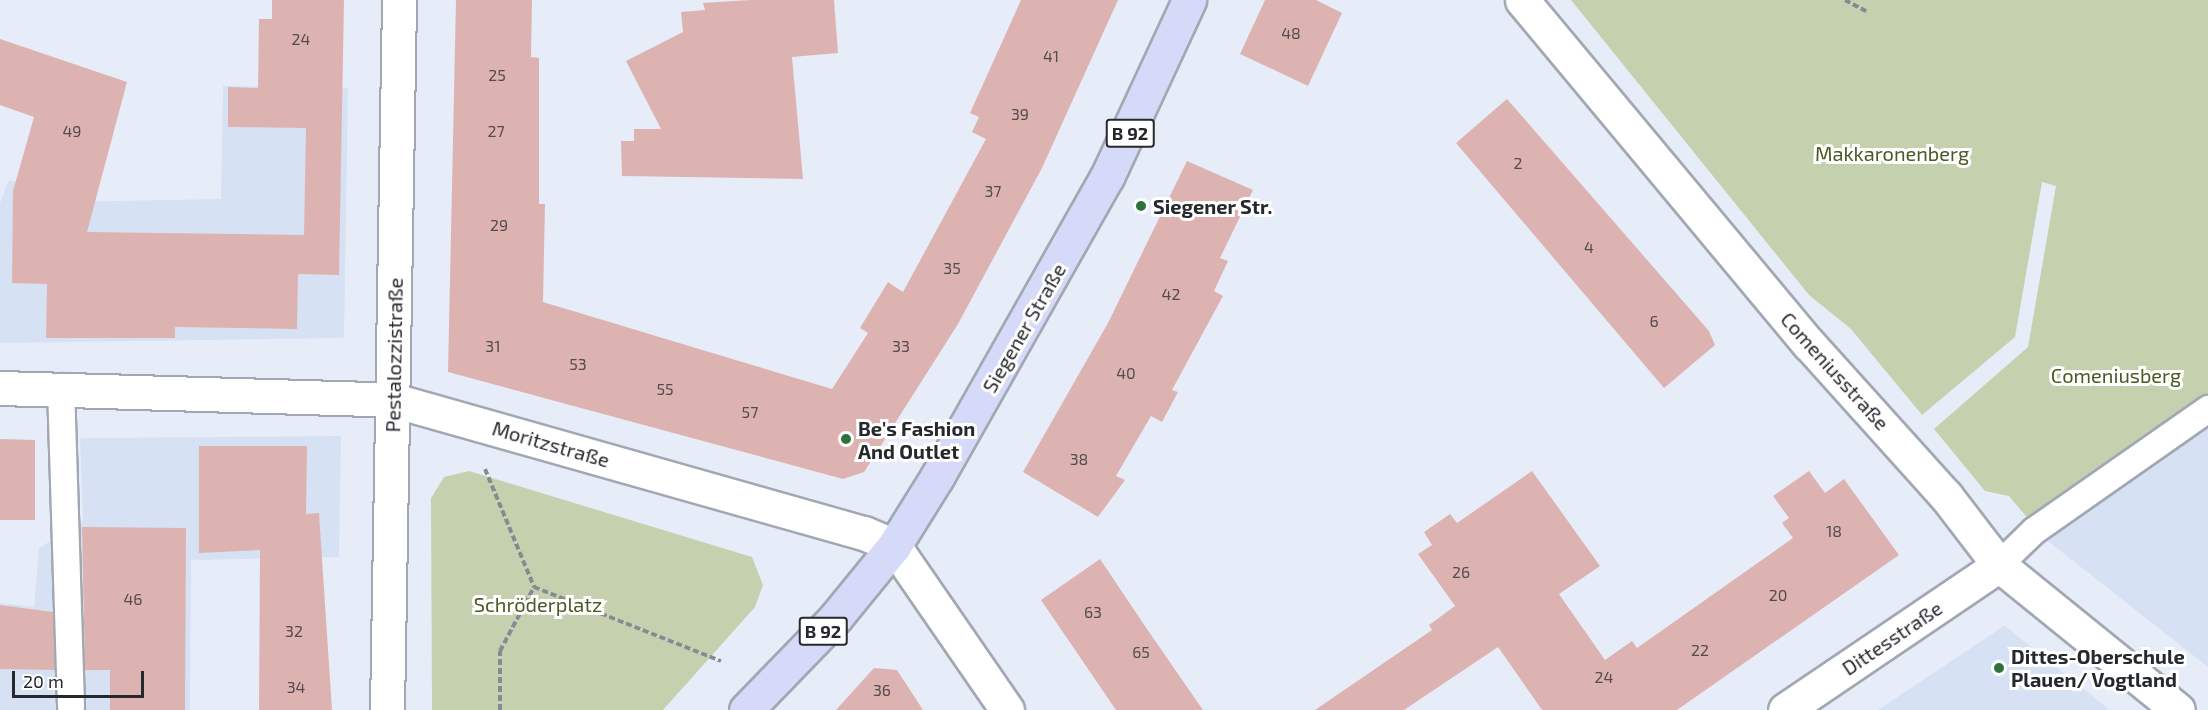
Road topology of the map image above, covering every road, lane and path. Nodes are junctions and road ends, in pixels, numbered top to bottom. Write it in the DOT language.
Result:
graph roads {
  1 [pos="399,0"];
  2 [pos="1189,0"];
  3 [pos="1522,0"];
  4 [pos="1845,0"];
  5 [pos="1866,11"];
  6 [pos="61,387"];
  7 [pos="0,388"];
  8 [pos="393,400"];
  9 [pos="2208,409"];
  10 [pos="481,458"];
  11 [pos="894,546"];
  12 [pos="1999,565"];
  13 [pos="534,587"];
  14 [pos="721,661"];
  15 [pos="71,707"];
  16 [pos="387,710"];
  17 [pos="500,710"];
  18 [pos="746,710"];
  19 [pos="1007,710"];
  20 [pos="1785,710"];
  21 [pos="2178,710"];
  1 -- 8 [label="street, Pestalozzistraße"];
  2 -- 11 [label="main road, Siegener Straße / B 92"];
  3 -- 12 [label="street, Comeniusstraße"];
  4 -- 5 [label="path"];
  6 -- 7 [label="street, Moritzstraße"];
  6 -- 8 [label="street, Moritzstraße"];
  6 -- 15 [label="lane"];
  8 -- 11 [label="street, Moritzstraße"];
  8 -- 16 [label="street, Pestalozzistraße"];
  9 -- 12 [label="lane"];
  10 -- 13 [label="path"];
  11 -- 18 [label="main road, Siegener Straße / B 92"];
  11 -- 19 [label="street"];
  12 -- 20 [label="street, Dittesstraße"];
  12 -- 21 [label="street, Comeniusstraße"];
  13 -- 14 [label="path"];
  13 -- 17 [label="path"];
}
